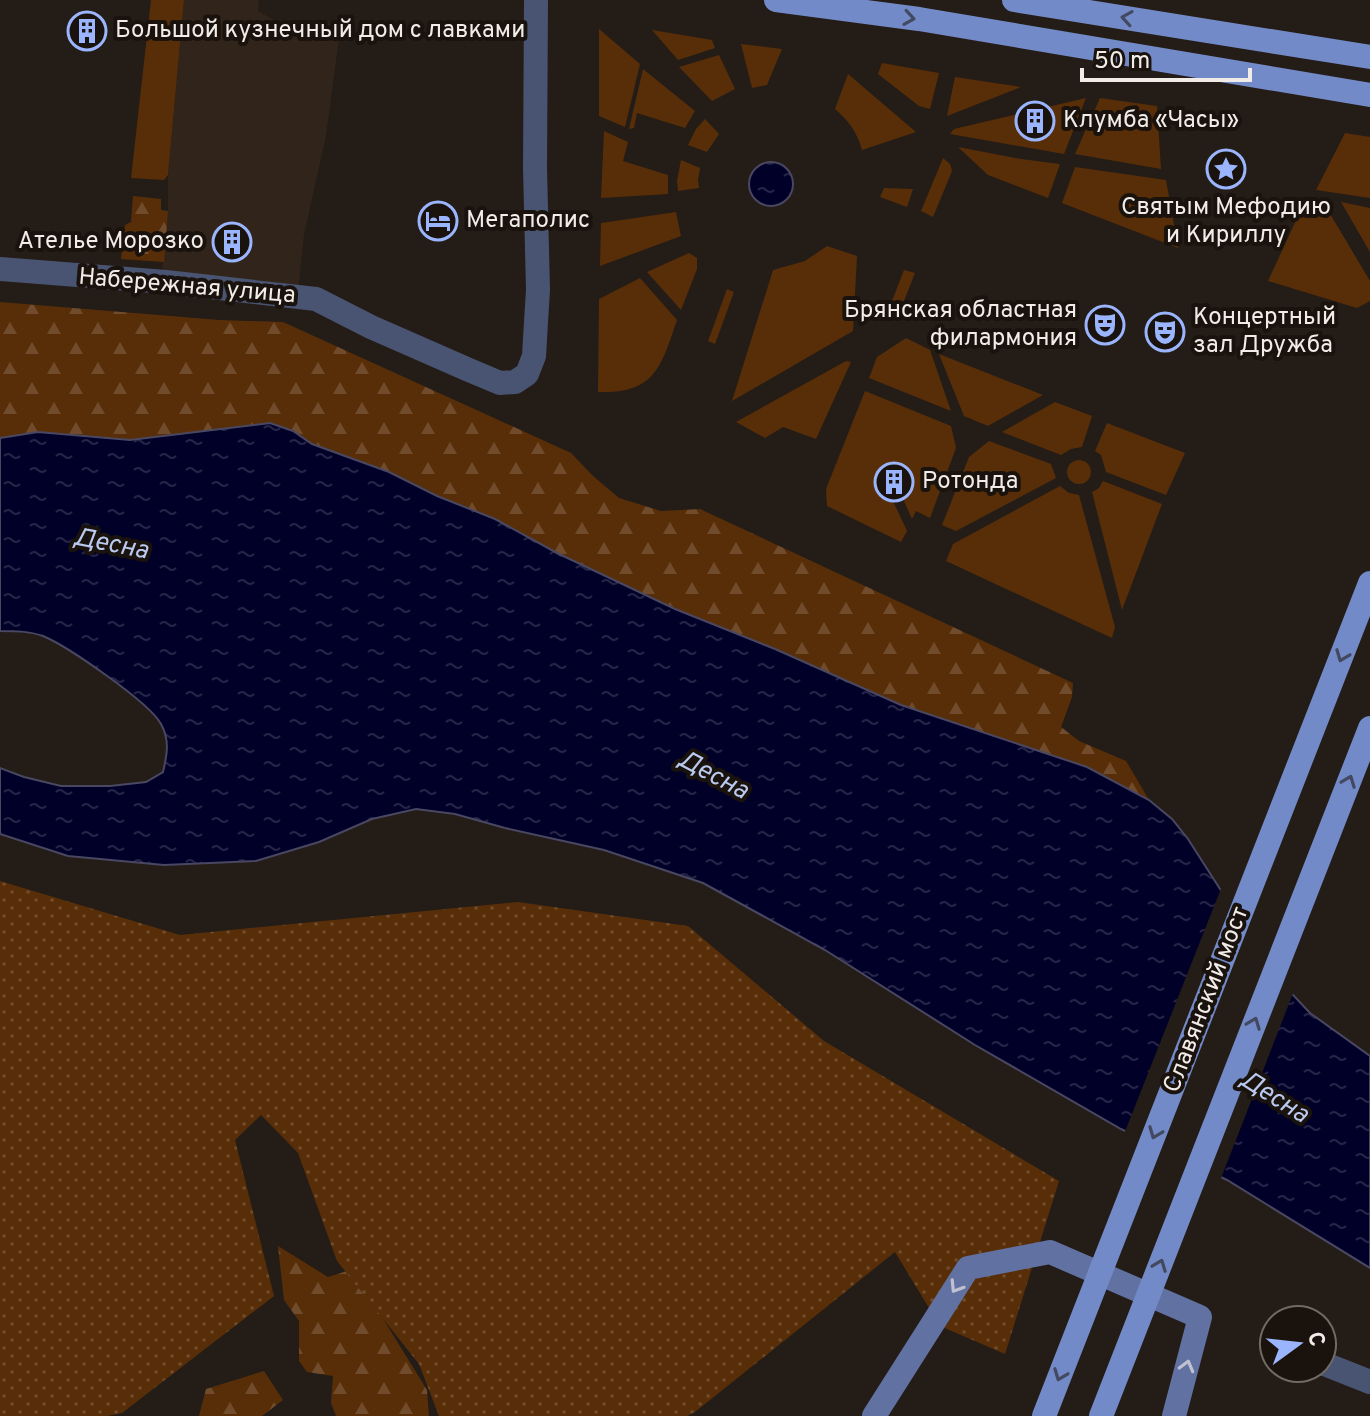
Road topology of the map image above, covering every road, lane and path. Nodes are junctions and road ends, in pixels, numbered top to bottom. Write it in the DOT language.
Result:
graph roads {
  1 [pos="536,0"];
  2 [pos="776,0"];
  3 [pos="1014,0"];
  4 [pos="1370,57"];
  5 [pos="1370,95"];
  6 [pos="0,269"];
  7 [pos="1370,583"];
  8 [pos="1370,728"];
  9 [pos="1338,1369"];
  10 [pos="1370,1382"];
  11 [pos="874,1416"];
  12 [pos="1044,1416"];
  13 [pos="1101,1416"];
  14 [pos="1174,1416"];
  1 -- 6 [label="street, Набережная улица"];
  2 -- 5 [label="main road, one-way"];
  4 -- 3 [label="main road, one-way"];
  7 -- 12 [label="main road, Славянский мост, one-way"];
  13 -- 8 [label="main road, one-way"];
  9 -- 10 [label="street"];
  14 -- 11 [label="street, one-way"];
}
